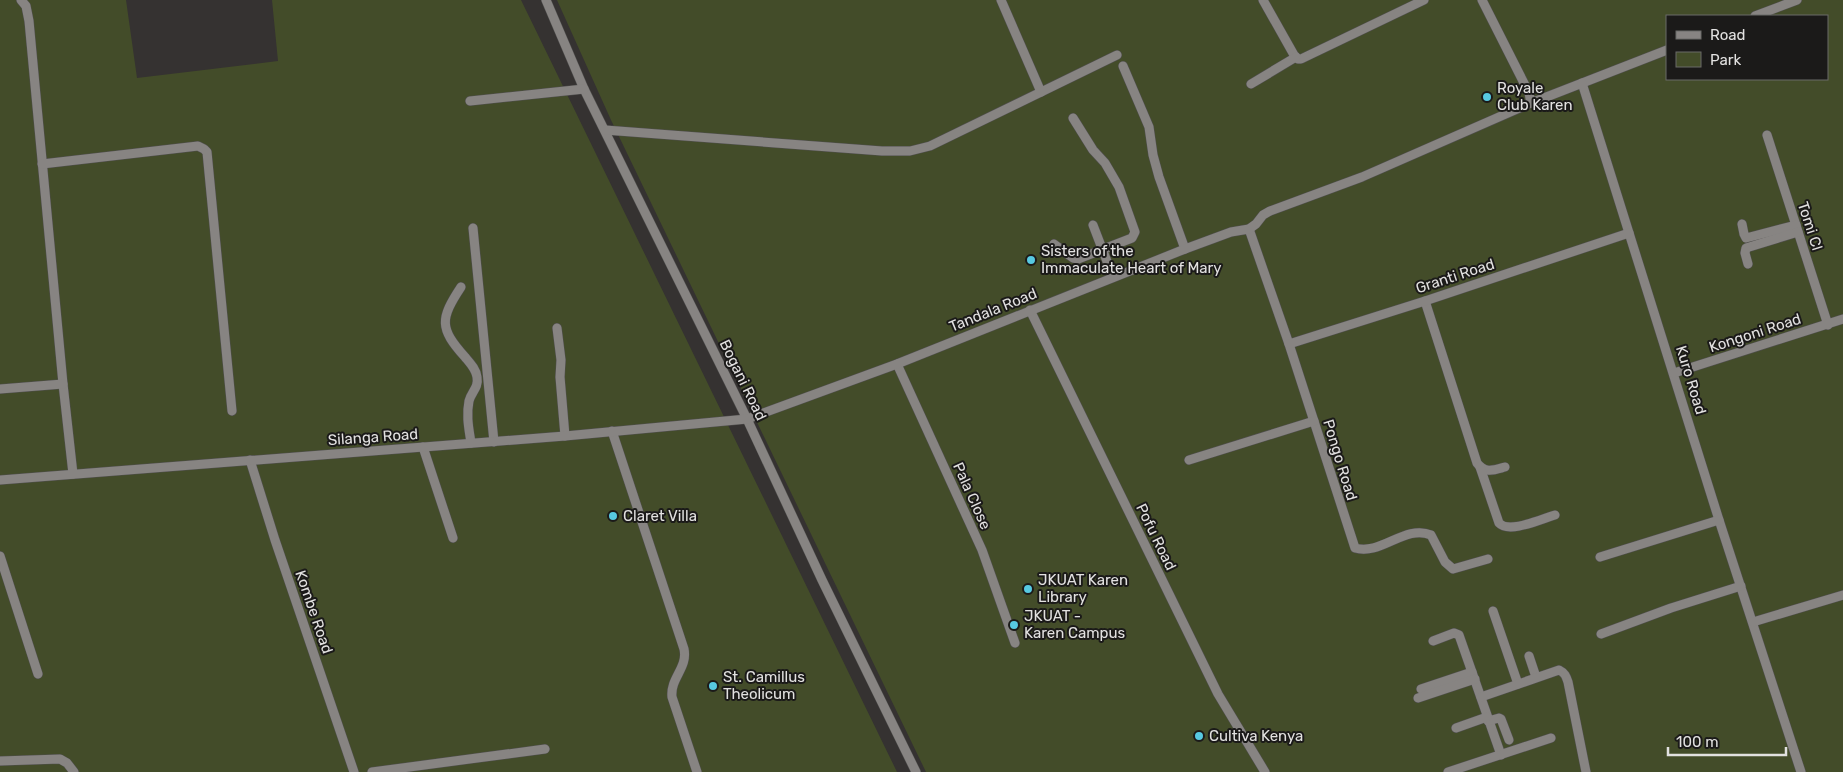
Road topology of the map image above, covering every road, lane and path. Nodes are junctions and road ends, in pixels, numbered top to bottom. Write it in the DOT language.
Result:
graph roads {
  1 [pos="21,0"];
  2 [pos="546,0"];
  3 [pos="1001,0"];
  4 [pos="1263,0"];
  5 [pos="1424,0"];
  6 [pos="1482,0"];
  7 [pos="1797,0"];
  8 [pos="1758,15"];
  9 [pos="1666,50"];
  10 [pos="1117,55"];
  11 [pos="1296,57"];
  12 [pos="1123,66"];
  13 [pos="1582,83"];
  14 [pos="1251,84"];
  15 [pos="584,89"];
  16 [pos="1041,92"];
  17 [pos="470,101"];
  18 [pos="1535,101"];
  19 [pos="1073,118"];
  20 [pos="605,130"];
  21 [pos="1767,135"];
  22 [pos="42,164"];
  23 [pos="1742,224"];
  24 [pos="1092,225"];
  25 [pos="473,228"];
  26 [pos="1797,228"];
  27 [pos="1249,229"];
  28 [pos="1629,233"];
  29 [pos="1054,244"];
  30 [pos="1102,249"];
  31 [pos="1185,249"];
  32 [pos="1748,264"];
  33 [pos="1113,277"];
  34 [pos="461,287"];
  35 [pos="1425,301"];
  36 [pos="1030,310"];
  37 [pos="1843,319"];
  38 [pos="1828,325"];
  39 [pos="558,328"];
  40 [pos="1289,344"];
  41 [pos="897,364"];
  42 [pos="1674,373"];
  43 [pos="63,384"];
  44 [pos="0,389"];
  45 [pos="232,411"];
  46 [pos="747,419"];
  47 [pos="1314,421"];
  48 [pos="612,431"];
  49 [pos="565,436"];
  50 [pos="494,442"];
  51 [pos="471,444"];
  52 [pos="423,447"];
  53 [pos="250,460"];
  54 [pos="1189,460"];
  55 [pos="1480,467"];
  56 [pos="1505,467"];
  57 [pos="73,474"];
  58 [pos="0,480"];
  59 [pos="1555,516"];
  60 [pos="1719,520"];
  61 [pos="453,538"];
  62 [pos="0,556"];
  63 [pos="1600,557"];
  64 [pos="1488,559"];
  65 [pos="1741,586"];
  66 [pos="1843,595"];
  67 [pos="1493,611"];
  68 [pos="1753,622"];
  69 [pos="1601,634"];
  70 [pos="1433,641"];
  71 [pos="1015,643"];
  72 [pos="1529,656"];
  73 [pos="38,674"];
  74 [pos="1473,676"];
  75 [pos="1536,677"];
  76 [pos="1518,684"];
  77 [pos="1420,694"];
  78 [pos="1481,696"];
  79 [pos="1488,719"];
  80 [pos="1456,728"];
  81 [pos="1551,738"];
  82 [pos="1509,740"];
  83 [pos="546,749"];
  84 [pos="1501,755"];
  85 [pos="0,761"];
  86 [pos="74,772"];
  87 [pos="354,772"];
  88 [pos="372,772"];
  89 [pos="697,772"];
  90 [pos="916,772"];
  91 [pos="1265,772"];
  92 [pos="1448,772"];
  93 [pos="1586,772"];
  94 [pos="1801,772"];
  1 -- 22 [label="street"];
  2 -- 15 [label="street, Bogani Road"];
  3 -- 16 [label="street"];
  4 -- 11 [label="street"];
  5 -- 11 [label="street"];
  6 -- 18 [label="street"];
  7 -- 8 [label="street"];
  9 -- 13 [label="street"];
  10 -- 16 [label="street"];
  11 -- 14 [label="street"];
  12 -- 31 [label="street"];
  13 -- 18 [label="street"];
  13 -- 28 [label="street, Kuro Road"];
  15 -- 17 [label="street"];
  15 -- 20 [label="street, Bogani Road"];
  16 -- 20 [label="street"];
  18 -- 27 [label="street"];
  19 -- 30 [label="street"];
  20 -- 46 [label="street, Bogani Road"];
  21 -- 26 [label="street, Tomi Cl"];
  22 -- 43 [label="street"];
  22 -- 45 [label="street"];
  23 -- 26 [label="street"];
  24 -- 30 [label="street"];
  25 -- 50 [label="street"];
  26 -- 32 [label="street"];
  26 -- 38 [label="street, Tomi Cl"];
  27 -- 31 [label="street, Tandala Road"];
  27 -- 40 [label="street, Pongo Road"];
  28 -- 35 [label="street, Granti Road"];
  28 -- 42 [label="street, Kuro Road"];
  29 -- 30 [label="street"];
  30 -- 33 [label="street"];
  31 -- 33 [label="street, Tandala Road"];
  33 -- 36 [label="street, Tandala Road"];
  34 -- 51 [label="street"];
  35 -- 40 [label="street, Granti Road"];
  35 -- 55 [label="street"];
  36 -- 41 [label="street, Tandala Road"];
  36 -- 91 [label="street, Pofu Road"];
  37 -- 38 [label="street, Kongoni Road"];
  38 -- 42 [label="street, Kongoni Road"];
  39 -- 49 [label="street"];
  40 -- 47 [label="street, Pongo Road"];
  41 -- 46 [label="street, Tandala Road"];
  41 -- 71 [label="street, Pala Close"];
  42 -- 60 [label="street, Kuro Road"];
  43 -- 44 [label="street"];
  43 -- 57 [label="street"];
  46 -- 48 [label="street, Silanga Road"];
  46 -- 90 [label="street, Bogani Road"];
  47 -- 54 [label="street"];
  47 -- 64 [label="street, Pongo Road"];
  48 -- 49 [label="street, Silanga Road"];
  48 -- 89 [label="street"];
  49 -- 50 [label="street, Silanga Road"];
  50 -- 51 [label="street, Silanga Road"];
  51 -- 52 [label="street, Silanga Road"];
  52 -- 53 [label="street, Silanga Road"];
  52 -- 61 [label="street"];
  53 -- 57 [label="street, Silanga Road"];
  53 -- 87 [label="street, Kombe Road"];
  55 -- 56 [label="street"];
  55 -- 59 [label="street"];
  57 -- 58 [label="street, Silanga Road"];
  60 -- 63 [label="street"];
  60 -- 65 [label="street, Kuro Road"];
  62 -- 73 [label="street"];
  65 -- 68 [label="street, Kuro Road"];
  65 -- 69 [label="street"];
  66 -- 68 [label="street"];
  67 -- 76 [label="street"];
  68 -- 94 [label="street, Kuro Road"];
  70 -- 74 [label="street"];
  72 -- 75 [label="street"];
  74 -- 77 [label="street"];
  74 -- 78 [label="street"];
  75 -- 76 [label="street"];
  75 -- 93 [label="street"];
  76 -- 78 [label="street"];
  78 -- 79 [label="street"];
  79 -- 80 [label="street"];
  79 -- 82 [label="street"];
  79 -- 84 [label="street"];
  81 -- 84 [label="street"];
  83 -- 88 [label="street"];
  84 -- 92 [label="street"];
  85 -- 86 [label="street"];
}
